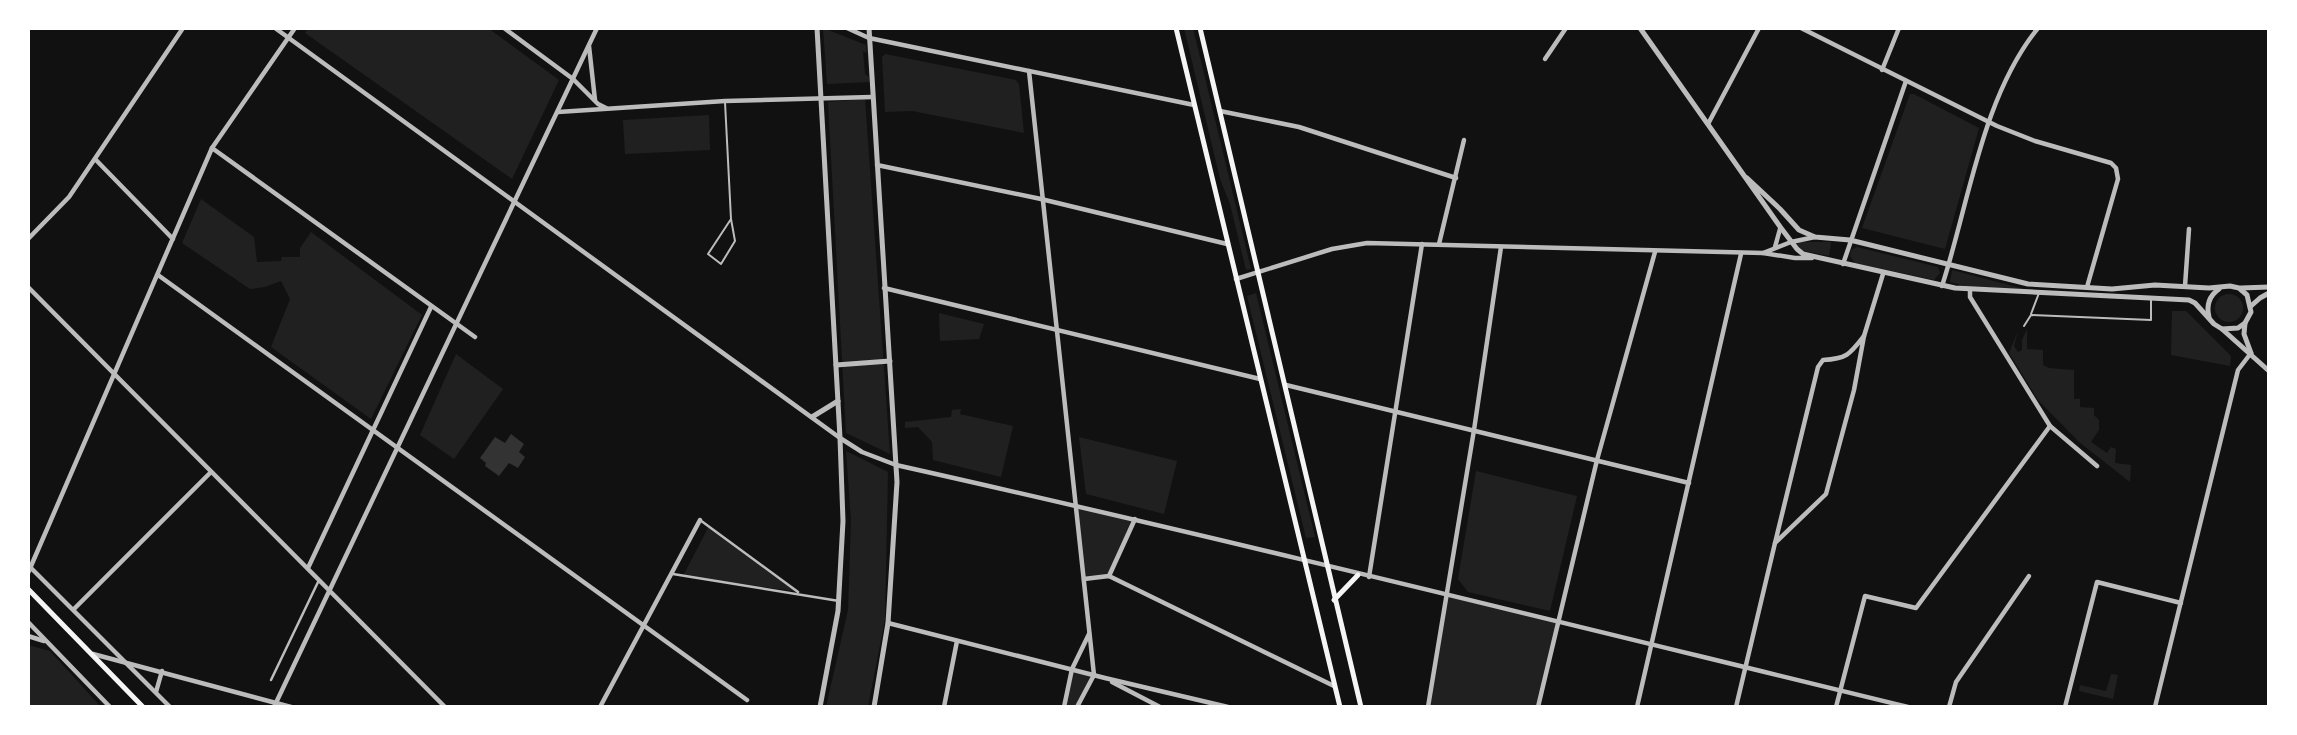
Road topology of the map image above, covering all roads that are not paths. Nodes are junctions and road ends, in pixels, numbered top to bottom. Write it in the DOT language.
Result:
graph roads {
  1 [pos="183,28"];
  2 [pos="275,28"];
  3 [pos="295,28"];
  4 [pos="504,28"];
  5 [pos="597,28"];
  6 [pos="817,28"];
  7 [pos="847,28"];
  8 [pos="869,28"];
  9 [pos="1176,28"];
  10 [pos="1200,28"];
  11 [pos="1566,28"];
  12 [pos="1640,28"];
  13 [pos="1759,28"];
  14 [pos="1801,28"];
  15 [pos="1899,28"];
  16 [pos="2038,28"];
  17 [pos="288,37"];
  18 [pos="869,38"];
  19 [pos="589,46"];
  20 [pos="1545,59"];
  21 [pos="1882,70"];
  22 [pos="1029,71"];
  23 [pos="573,79"];
  24 [pos="1906,81"];
  25 [pos="822,97"];
  26 [pos="872,97"];
  27 [pos="595,101"];
  28 [pos="725,101"];
  29 [pos="1194,104"];
  30 [pos="607,108"];
  31 [pos="1220,111"];
  32 [pos="558,112"];
  33 [pos="1989,122"];
  34 [pos="1708,124"];
  35 [pos="1464,140"];
  36 [pos="212,148"];
  37 [pos="96,160"];
  38 [pos="877,165"];
  39 [pos="1747,177"];
  40 [pos="1456,178"];
  41 [pos="1041,199"];
  42 [pos="514,201"];
  43 [pos="731,219"];
  44 [pos="1781,228"];
  45 [pos="2189,229"];
  46 [pos="1815,237"];
  47 [pos="28,239"];
  48 [pos="173,239"];
  49 [pos="1850,240"];
  50 [pos="1791,242"];
  51 [pos="1227,244"];
  52 [pos="1422,244"];
  53 [pos="1439,244"];
  54 [pos="1501,247"];
  55 [pos="1775,247"];
  56 [pos="1655,252"];
  57 [pos="1763,253"];
  58 [pos="1741,254"];
  59 [pos="1812,258"];
  60 [pos="1843,264"];
  61 [pos="1949,264"];
  62 [pos="1258,272"];
  63 [pos="1883,274"];
  64 [pos="158,275"];
  65 [pos="1235,280"];
  66 [pos="2155,285"];
  67 [pos="1942,286"];
  68 [pos="2185,286"];
  69 [pos="28,287"];
  70 [pos="2087,287"];
  71 [pos="2269,287"];
  72 [pos="884,288"];
  73 [pos="2222,288"];
  74 [pos="2239,288"];
  75 [pos="1970,290"];
  76 [pos="2039,293"];
  77 [pos="2269,293"];
  78 [pos="2151,297"];
  79 [pos="2251,306"];
  80 [pos="431,307"];
  81 [pos="2031,315"];
  82 [pos="2209,317"];
  83 [pos="455,323"];
  84 [pos="2245,323"];
  85 [pos="2024,326"];
  86 [pos="1056,328"];
  87 [pos="2222,329"];
  88 [pos="1864,336"];
  89 [pos="475,337"];
  90 [pos="2251,353"];
  91 [pos="890,361"];
  92 [pos="836,365"];
  93 [pos="2269,371"];
  94 [pos="113,374"];
  95 [pos="1260,379"];
  96 [pos="1286,385"];
  97 [pos="838,401"];
  98 [pos="1395,411"];
  99 [pos="812,417"];
  100 [pos="2050,426"];
  101 [pos="1474,430"];
  102 [pos="373,431"];
  103 [pos="840,438"];
  104 [pos="396,446"];
  105 [pos="1597,460"];
  106 [pos="897,465"];
  107 [pos="2097,466"];
  108 [pos="211,472"];
  109 [pos="1690,483"];
  110 [pos="1077,505"];
  111 [pos="1135,519"];
  112 [pos="700,520"];
  113 [pos="1775,543"];
  114 [pos="1304,561"];
  115 [pos="1326,567"];
  116 [pos="29,568"];
  117 [pos="308,568"];
  118 [pos="671,574"];
  119 [pos="1358,575"];
  120 [pos="1109,576"];
  121 [pos="2029,576"];
  122 [pos="1370,577"];
  123 [pos="1084,579"];
  124 [pos="319,580"];
  125 [pos="28,589"];
  126 [pos="328,590"];
  127 [pos="801,594"];
  128 [pos="1447,596"];
  129 [pos="1334,600"];
  130 [pos="839,601"];
  131 [pos="2181,603"];
  132 [pos="74,609"];
  133 [pos="28,622"];
  134 [pos="888,623"];
  135 [pos="1558,623"];
  136 [pos="643,627"];
  137 [pos="1090,633"];
  138 [pos="28,636"];
  139 [pos="957,640"];
  140 [pos="46,642"];
  141 [pos="1650,645"];
  142 [pos="93,654"];
  143 [pos="124,661"];
  144 [pos="1746,668"];
  145 [pos="1072,669"];
  146 [pos="162,671"];
  147 [pos="1094,675"];
  148 [pos="1105,678"];
  149 [pos="271,680"];
  150 [pos="1335,686"];
  151 [pos="1840,691"];
  152 [pos="156,693"];
  153 [pos="747,700"];
  154 [pos="274,705"];
  155 [pos="110,707"];
  156 [pos="143,707"];
  157 [pos="170,707"];
  158 [pos="291,707"];
  159 [pos="446,707"];
  160 [pos="600,707"];
  161 [pos="820,707"];
  162 [pos="874,707"];
  163 [pos="944,707"];
  164 [pos="1064,707"];
  165 [pos="1077,707"];
  166 [pos="1160,707"];
  167 [pos="1228,707"];
  168 [pos="1340,707"];
  169 [pos="1361,707"];
  170 [pos="1428,707"];
  171 [pos="1538,707"];
  172 [pos="1637,707"];
  173 [pos="1736,707"];
  174 [pos="1836,707"];
  175 [pos="1908,707"];
  176 [pos="1949,707"];
  177 [pos="2065,707"];
  178 [pos="2155,707"];
  1 -- 37 [label="street"];
  2 -- 17 [label="street"];
  3 -- 17 [label="street"];
  4 -- 23 [label="street"];
  5 -- 19 [label="street"];
  6 -- 25 [label="street"];
  7 -- 18 [label="street"];
  8 -- 18 [label="street"];
  9 -- 29 [label="main road"];
  10 -- 31 [label="main road"];
  11 -- 20 [label="street"];
  12 -- 34 [label="street"];
  13 -- 34 [label="street"];
  14 -- 21 [label="street"];
  15 -- 21 [label="street"];
  16 -- 33 [label="street"];
  17 -- 36 [label="street"];
  17 -- 42 [label="street"];
  18 -- 22 [label="street"];
  18 -- 26 [label="street"];
  19 -- 23 [label="street"];
  19 -- 27 [label="street"];
  21 -- 24 [label="street"];
  22 -- 29 [label="street"];
  22 -- 41 [label="street"];
  23 -- 27 [label="street"];
  23 -- 32 [label="street"];
  24 -- 33 [label="street"];
  24 -- 49 [label="street"];
  25 -- 26 [label="street"];
  25 -- 28 [label="street"];
  25 -- 92 [label="street"];
  26 -- 38 [label="street"];
  27 -- 30 [label="street"];
  28 -- 30 [label="street"];
  28 -- 43 [label="lane"];
  29 -- 51 [label="main road"];
  30 -- 32 [label="street"];
  31 -- 40 [label="street"];
  31 -- 62 [label="main road"];
  32 -- 42 [label="street"];
  33 -- 61 [label="street"];
  33 -- 70 [label="street"];
  34 -- 39 [label="street"];
  35 -- 40 [label="street"];
  36 -- 48 [label="street"];
  36 -- 80 [label="street"];
  37 -- 47 [label="street"];
  37 -- 48 [label="street"];
  38 -- 41 [label="street"];
  38 -- 72 [label="street"];
  39 -- 44 [label="street"];
  39 -- 46 [label="street"];
  40 -- 53 [label="street"];
  41 -- 51 [label="street"];
  41 -- 86 [label="street"];
  42 -- 83 [label="street"];
  42 -- 99 [label="street"];
  43 -- 43 [label="lane"];
  44 -- 50 [label="street"];
  44 -- 55 [label="street"];
  45 -- 68 [label="street"];
  46 -- 49 [label="street"];
  46 -- 50 [label="street"];
  48 -- 64 [label="street"];
  49 -- 60 [label="street"];
  49 -- 61 [label="street"];
  50 -- 55 [label="street"];
  50 -- 59 [label="street"];
  51 -- 65 [label="main road"];
  52 -- 53 [label="street"];
  52 -- 62 [label="street"];
  52 -- 98 [label="street"];
  53 -- 54 [label="street"];
  54 -- 56 [label="street"];
  54 -- 101 [label="street"];
  55 -- 57 [label="street"];
  56 -- 58 [label="street"];
  56 -- 105 [label="street"];
  57 -- 58 [label="street"];
  57 -- 59 [label="street"];
  58 -- 109 [label="street"];
  59 -- 60 [label="street"];
  60 -- 63 [label="street"];
  61 -- 67 [label="street"];
  61 -- 70 [label="street"];
  62 -- 65 [label="street"];
  62 -- 96 [label="main road"];
  63 -- 67 [label="street"];
  63 -- 88 [label="street"];
  64 -- 94 [label="street"];
  64 -- 102 [label="street"];
  65 -- 95 [label="main road"];
  66 -- 68 [label="street"];
  66 -- 70 [label="street"];
  66 -- 78 [label="street"];
  67 -- 75 [label="street"];
  68 -- 73 [label="street"];
  69 -- 94 [label="street"];
  71 -- 74 [label="street"];
  72 -- 86 [label="street"];
  72 -- 91 [label="street"];
  73 -- 74 [label="street"];
  73 -- 82 [label="street"];
  74 -- 79 [label="street"];
  75 -- 76 [label="street"];
  75 -- 100 [label="street"];
  76 -- 78 [label="street"];
  76 -- 81 [label="lane"];
  77 -- 79 [label="street"];
  78 -- 81 [label="lane"];
  78 -- 82 [label="street"];
  79 -- 84 [label="street"];
  80 -- 83 [label="street"];
  80 -- 102 [label="street"];
  81 -- 85 [label="lane"];
  82 -- 87 [label="street"];
  83 -- 89 [label="street"];
  83 -- 104 [label="street"];
  84 -- 87 [label="street"];
  84 -- 90 [label="street"];
  86 -- 95 [label="street"];
  86 -- 110 [label="street"];
  87 -- 90 [label="street"];
  88 -- 113 [label="street"];
  88 -- 113 [label="street"];
  90 -- 93 [label="street"];
  90 -- 131 [label="street"];
  91 -- 92 [label="street"];
  91 -- 106 [label="street"];
  92 -- 97 [label="street"];
  94 -- 108 [label="street"];
  94 -- 116 [label="street"];
  95 -- 114 [label="main road"];
  96 -- 98 [label="street"];
  96 -- 115 [label="main road"];
  97 -- 99 [label="street"];
  97 -- 103 [label="street"];
  98 -- 101 [label="street"];
  98 -- 122 [label="street"];
  99 -- 103 [label="street"];
  100 -- 107 [label="street"];
  100 -- 151 [label="street"];
  101 -- 105 [label="street"];
  101 -- 128 [label="street"];
  102 -- 104 [label="street"];
  102 -- 117 [label="street"];
  103 -- 106 [label="street"];
  103 -- 130 [label="street"];
  104 -- 126 [label="street"];
  104 -- 136 [label="street"];
  105 -- 109 [label="street"];
  105 -- 135 [label="street"];
  106 -- 110 [label="street"];
  106 -- 134 [label="street"];
  108 -- 117 [label="street"];
  108 -- 132 [label="street"];
  109 -- 141 [label="street"];
  110 -- 111 [label="street"];
  110 -- 123 [label="street"];
  111 -- 114 [label="street"];
  111 -- 120 [label="street"];
  112 -- 118 [label="street"];
  112 -- 127 [label="street"];
  113 -- 144 [label="street"];
  114 -- 115 [label="street"];
  114 -- 150 [label="main road"];
  115 -- 119 [label="street"];
  115 -- 129 [label="main road"];
  116 -- 132 [label="street"];
  117 -- 124 [label="street"];
  118 -- 127 [label="street"];
  118 -- 136 [label="street"];
  119 -- 122 [label="street"];
  119 -- 129 [label="main road"];
  120 -- 123 [label="street"];
  120 -- 150 [label="street"];
  121 -- 176 [label="street"];
  122 -- 128 [label="street"];
  123 -- 137 [label="street"];
  124 -- 126 [label="street"];
  124 -- 149 [label="street"];
  125 -- 142 [label="main road"];
  126 -- 154 [label="street"];
  126 -- 159 [label="street"];
  127 -- 130 [label="street"];
  128 -- 135 [label="street"];
  128 -- 170 [label="street"];
  129 -- 169 [label="main road"];
  130 -- 161 [label="street"];
  131 -- 177 [label="street"];
  131 -- 178 [label="street"];
  132 -- 143 [label="street"];
  133 -- 140 [label="street"];
  134 -- 139 [label="street"];
  134 -- 162 [label="street"];
  135 -- 141 [label="street"];
  135 -- 171 [label="street"];
  136 -- 153 [label="street"];
  136 -- 160 [label="street"];
  137 -- 145 [label="street"];
  137 -- 147 [label="street"];
  138 -- 140 [label="street"];
  139 -- 145 [label="street"];
  139 -- 163 [label="street"];
  140 -- 155 [label="street"];
  141 -- 144 [label="street"];
  141 -- 172 [label="street"];
  142 -- 143 [label="street"];
  142 -- 156 [label="main road"];
  143 -- 146 [label="street"];
  143 -- 152 [label="street"];
  144 -- 151 [label="street"];
  144 -- 173 [label="street"];
  145 -- 147 [label="street"];
  145 -- 164 [label="street"];
  146 -- 152 [label="street"];
  146 -- 154 [label="street"];
  147 -- 148 [label="street"];
  147 -- 165 [label="street"];
  148 -- 166 [label="street"];
  148 -- 167 [label="street"];
  150 -- 168 [label="main road"];
  151 -- 174 [label="street"];
  151 -- 175 [label="street"];
  152 -- 157 [label="street"];
  154 -- 158 [label="street"];
}
